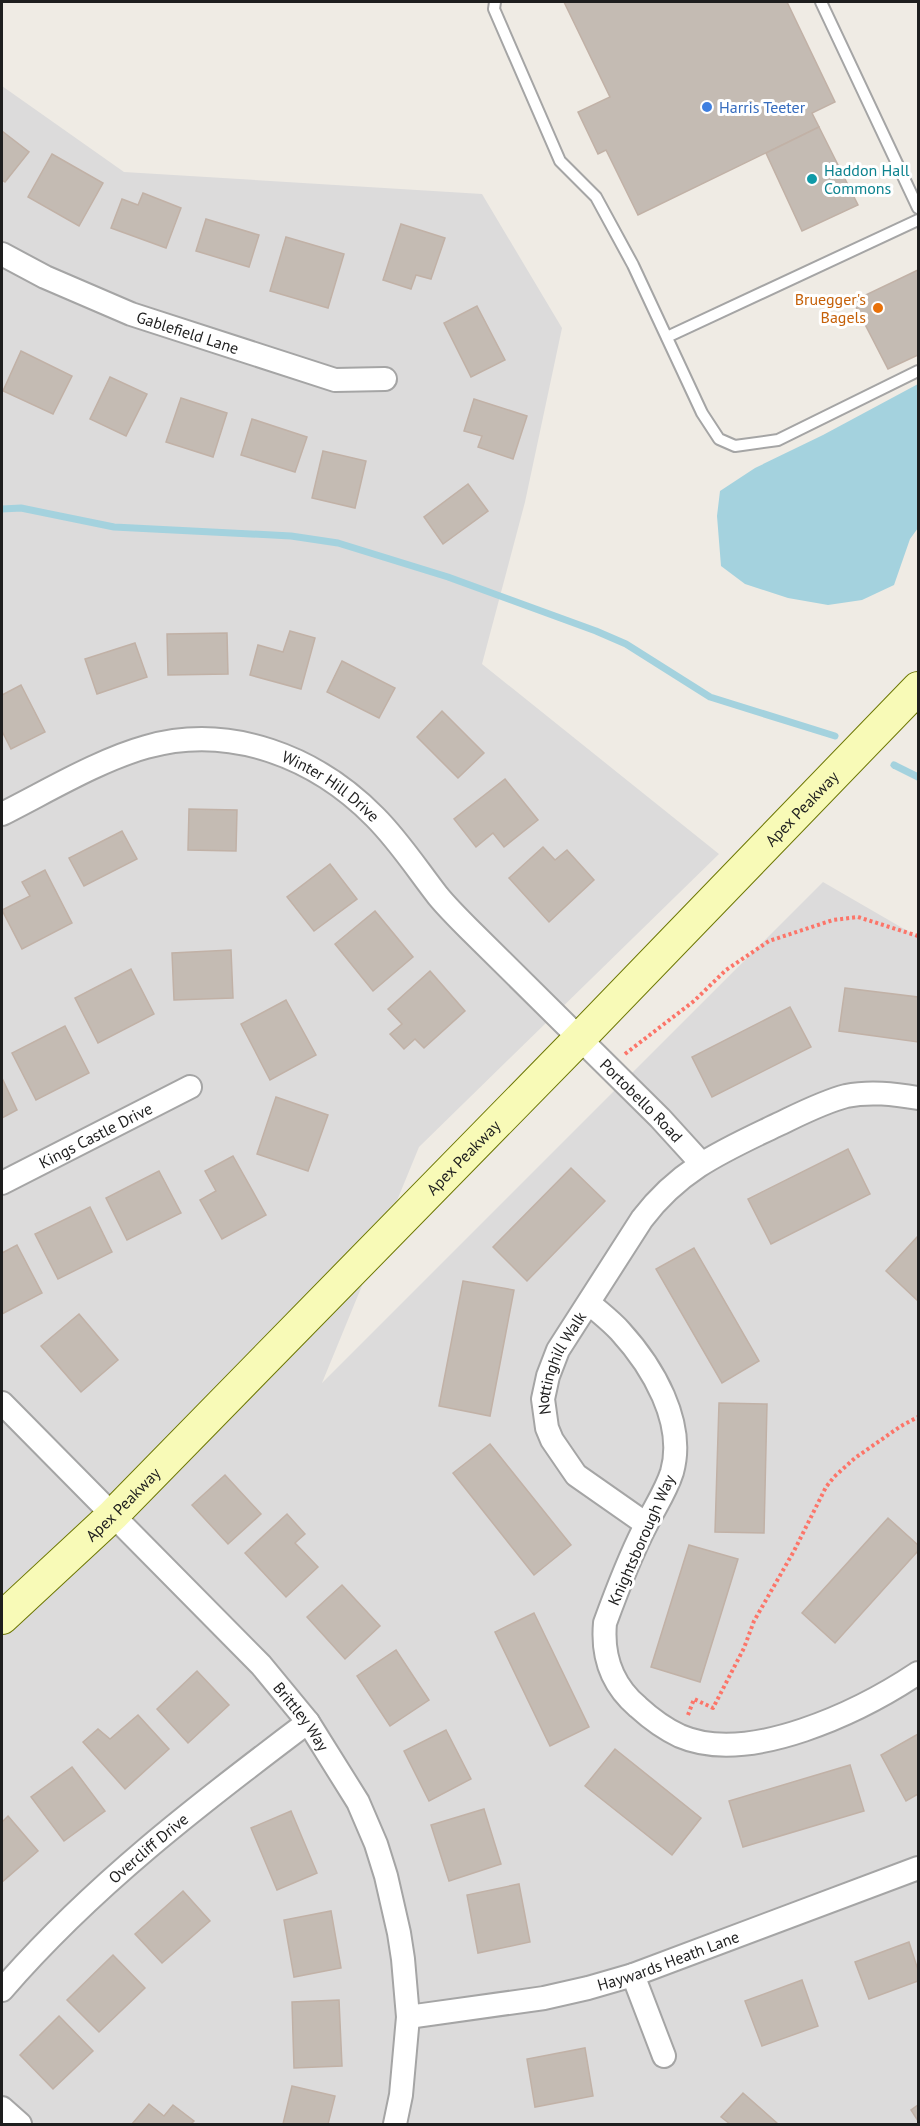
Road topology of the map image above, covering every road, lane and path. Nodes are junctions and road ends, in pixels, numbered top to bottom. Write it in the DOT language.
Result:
graph roads {
  1 [pos="495,2"];
  2 [pos="820,2"];
  3 [pos="918,208"];
  4 [pos="918,220"];
  5 [pos="2,254"];
  6 [pos="667,337"];
  7 [pos="918,371"];
  8 [pos="385,379"];
  9 [pos="918,688"];
  10 [pos="2,814"];
  11 [pos="918,936"];
  12 [pos="579,1039"];
  13 [pos="620,1058"];
  14 [pos="190,1087"];
  15 [pos="918,1098"];
  16 [pos="701,1162"];
  17 [pos="2,1183"];
  18 [pos="589,1304"];
  19 [pos="2,1403"];
  20 [pos="918,1417"];
  21 [pos="112,1515"];
  22 [pos="646,1524"];
  23 [pos="2,1618"];
  24 [pos="918,1673"];
  25 [pos="308,1722"];
  26 [pos="680,1736"];
  27 [pos="918,1868"];
  28 [pos="633,1975"];
  29 [pos="2,1990"];
  30 [pos="408,2017"];
  31 [pos="664,2056"];
  32 [pos="2,2108"];
  33 [pos="20,2124"];
  34 [pos="395,2124"];
  1 -- 6 [label="lane"];
  2 -- 3 [label="lane"];
  4 -- 6 [label="lane"];
  5 -- 8 [label="street, Gablefield Lane"];
  6 -- 7 [label="lane"];
  9 -- 12 [label="main road, Apex Peakway"];
  10 -- 12 [label="street, Winter Hill Drive"];
  11 -- 13 [label="path"];
  12 -- 16 [label="street, Portobello Road"];
  12 -- 21 [label="main road, Apex Peakway"];
  14 -- 17 [label="street, Kings Castle Drive"];
  15 -- 16 [label="street"];
  16 -- 18 [label="street"];
  18 -- 22 [label="street, Knightsborough Way"];
  18 -- 22 [label="street, Nottinghill Walk"];
  19 -- 21 [label="street, Brittley Way"];
  20 -- 26 [label="path"];
  21 -- 23 [label="main road, Apex Peakway"];
  21 -- 25 [label="street, Brittley Way"];
  22 -- 26 [label="street, Knightsborough Way"];
  24 -- 26 [label="street, Knightsborough Way"];
  25 -- 29 [label="street, Overcliff Drive"];
  25 -- 30 [label="street, Brittley Way"];
  27 -- 28 [label="street, Haywards Heath Lane"];
  28 -- 30 [label="street, Haywards Heath Lane"];
  28 -- 31 [label="street"];
  30 -- 34 [label="street, Brittley Way"];
  32 -- 33 [label="street"];
}
